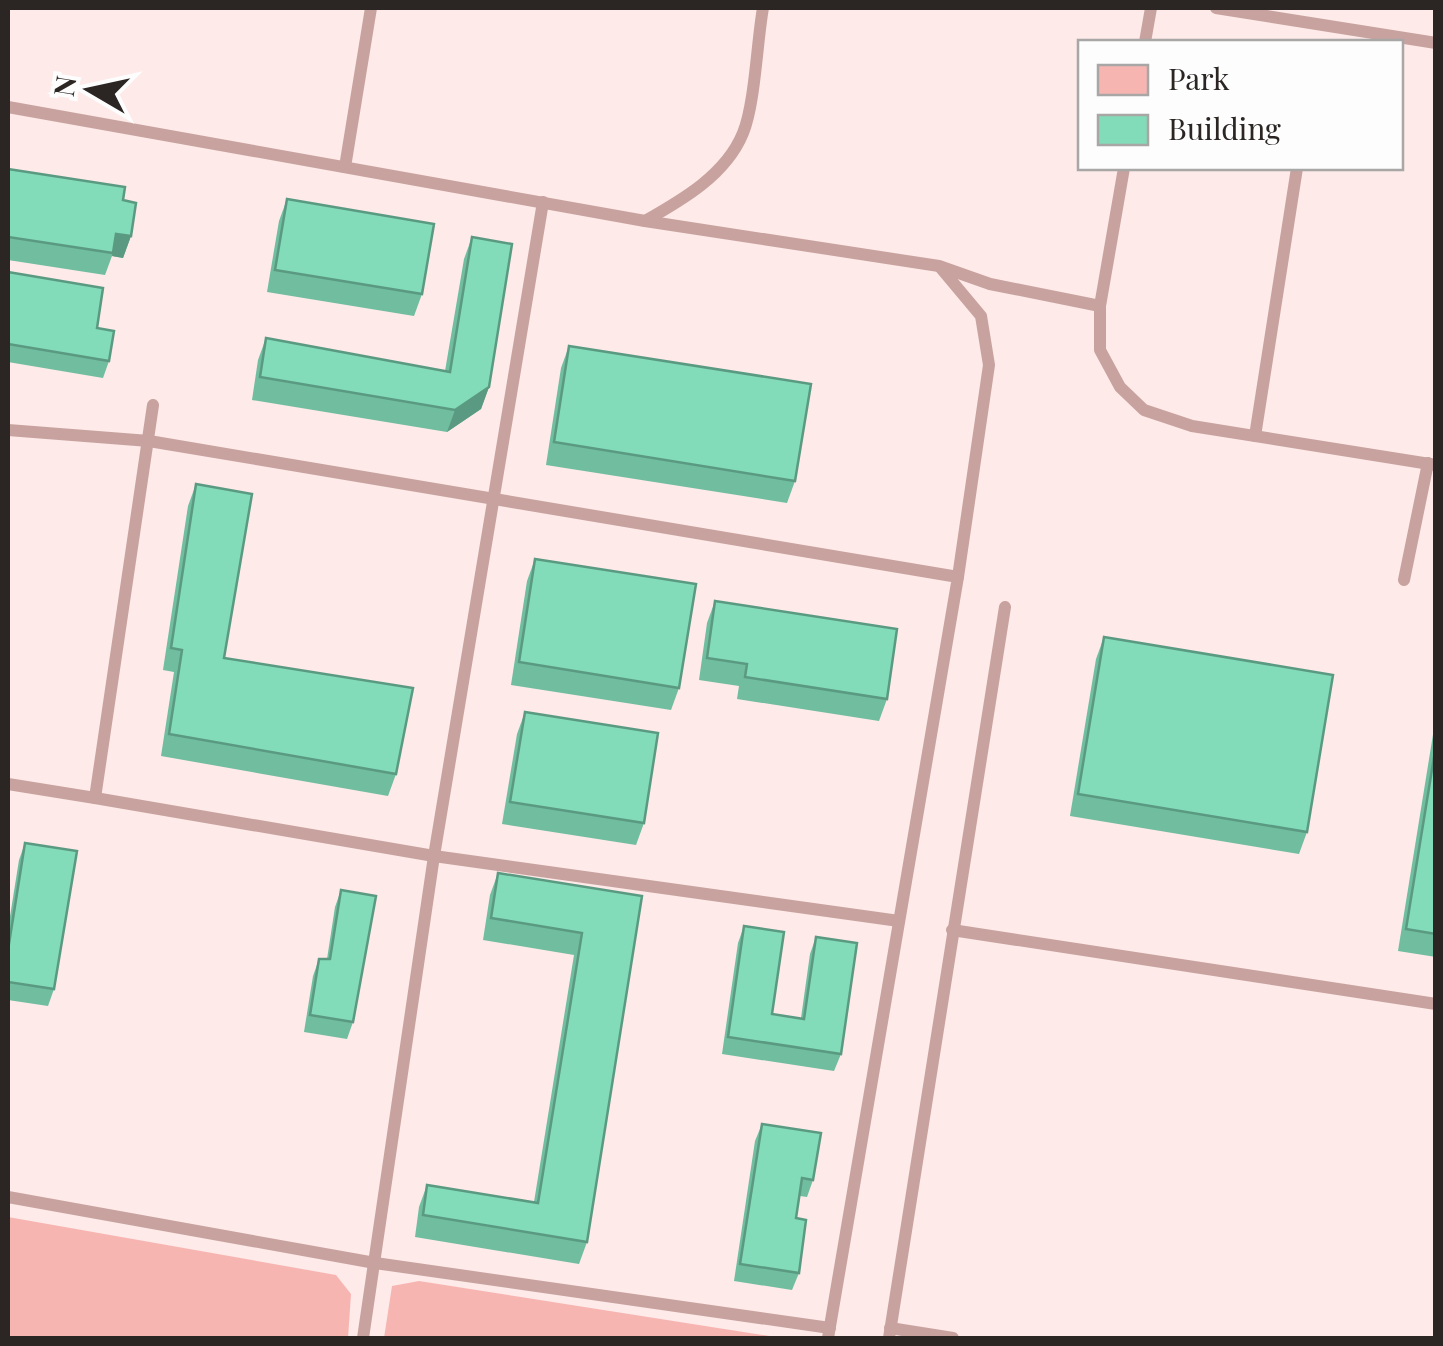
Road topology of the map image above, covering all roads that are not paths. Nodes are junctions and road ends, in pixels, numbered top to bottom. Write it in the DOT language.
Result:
graph roads {
  1 [pos="370,8"];
  2 [pos="763,8"];
  3 [pos="1151,8"];
  4 [pos="1216,8"];
  5 [pos="1322,26"];
  6 [pos="1145,40"];
  7 [pos="1320,40"];
  8 [pos="1436,43"];
  9 [pos="8,107"];
  10 [pos="345,167"];
  11 [pos="1124,170"];
  12 [pos="1297,170"];
  13 [pos="542,202"];
  14 [pos="644,221"];
  15 [pos="939,266"];
  16 [pos="1100,306"];
  17 [pos="153,404"];
  18 [pos="8,430"];
  19 [pos="1256,436"];
  20 [pos="150,441"];
  21 [pos="1432,464"];
  22 [pos="491,502"];
  23 [pos="958,576"];
  24 [pos="1404,580"];
  25 [pos="1004,607"];
  26 [pos="8,784"];
  27 [pos="95,798"];
  28 [pos="434,856"];
  29 [pos="899,921"];
  30 [pos="952,930"];
  31 [pos="1436,1004"];
  32 [pos="8,1197"];
  33 [pos="375,1262"];
  34 [pos="829,1333"];
  35 [pos="890,1333"];
  36 [pos="363,1338"];
  37 [pos="953,1338"];
  1 -- 10 [label="lane"];
  2 -- 14 [label="lane"];
  3 -- 6 [label="lane"];
  4 -- 5 [label="lane"];
  5 -- 7 [label="lane"];
  5 -- 8 [label="lane"];
  9 -- 10 [label="lane"];
  10 -- 13 [label="lane"];
  11 -- 16 [label="lane"];
  12 -- 19 [label="lane"];
  13 -- 14 [label="lane"];
  13 -- 22 [label="lane"];
  14 -- 15 [label="lane"];
  15 -- 16 [label="lane"];
  15 -- 23 [label="lane"];
  16 -- 19 [label="lane"];
  17 -- 20 [label="lane"];
  18 -- 20 [label="lane"];
  19 -- 21 [label="lane"];
  20 -- 22 [label="lane"];
  20 -- 27 [label="lane"];
  21 -- 24 [label="lane"];
  22 -- 23 [label="lane"];
  22 -- 28 [label="lane"];
  23 -- 29 [label="lane"];
  25 -- 30 [label="lane"];
  26 -- 27 [label="lane"];
  27 -- 28 [label="lane"];
  28 -- 29 [label="lane"];
  28 -- 33 [label="lane"];
  29 -- 34 [label="lane"];
  30 -- 31 [label="lane"];
  30 -- 35 [label="lane"];
  32 -- 33 [label="lane"];
  33 -- 34 [label="lane"];
  33 -- 36 [label="lane"];
  35 -- 37 [label="lane"];
}
